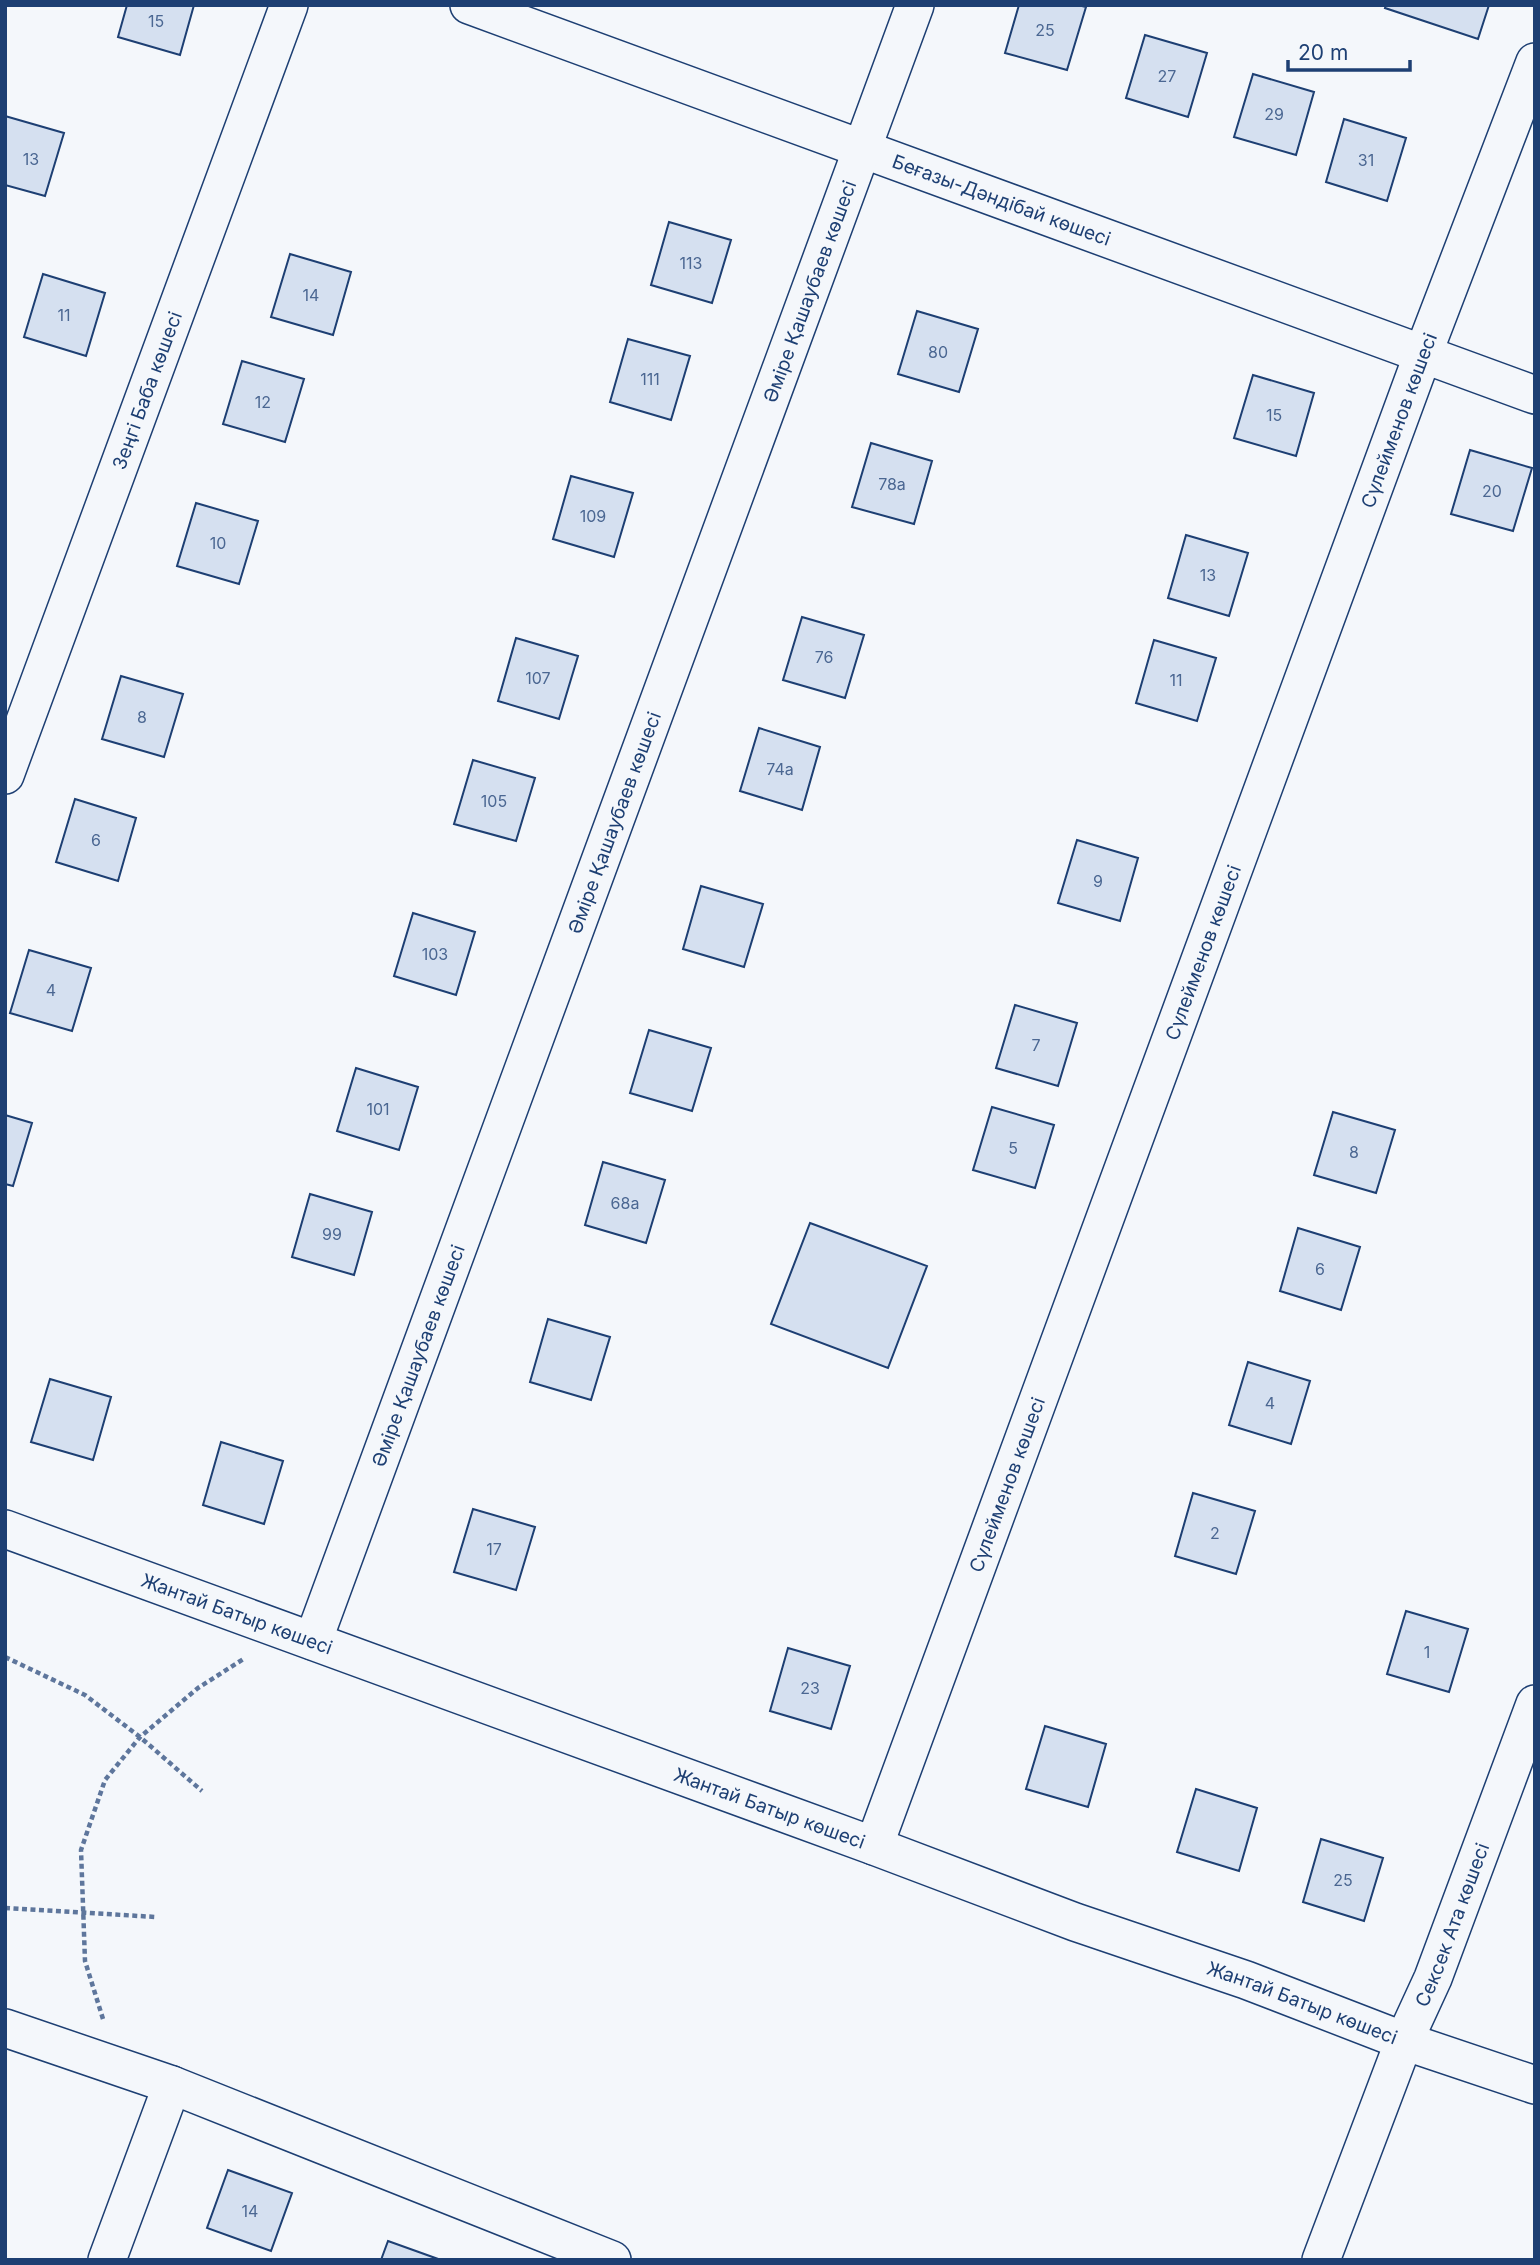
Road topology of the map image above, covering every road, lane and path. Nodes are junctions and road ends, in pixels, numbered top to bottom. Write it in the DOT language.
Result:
graph roads {
  1 [pos="289,5"];
  2 [pos="469,5"];
  3 [pos="915,5"];
  4 [pos="1535,62"];
  5 [pos="861,149"];
  6 [pos="1423,354"];
  7 [pos="1535,395"];
  8 [pos="5,775"];
  9 [pos="5,1529"];
  10 [pos="300,1636"];
  11 [pos="5,1657"];
  12 [pos="1535,1703"];
  13 [pos="140,1737"];
  14 [pos="202,1791"];
  15 [pos="874,1846"];
  16 [pos="5,1908"];
  17 [pos="83,1913"];
  18 [pos="156,1917"];
  19 [pos="5,2028"];
  20 [pos="1404,2041"];
  21 [pos="128,2070"];
  22 [pos="172,2085"];
  23 [pos="1535,2085"];
  24 [pos="107,2260"];
  25 [pos="612,2260"];
  26 [pos="1321,2260"];
  1 -- 8 [label="street, Зеңгі Баба көшесі"];
  2 -- 5 [label="street, Беғазы-Дәндібай көшесі"];
  3 -- 5 [label="street, Әміре Қашаубаев көшесі"];
  4 -- 6 [label="street, Сүлейменов көшесі"];
  5 -- 6 [label="street, Беғазы-Дәндібай көшесі"];
  5 -- 10 [label="street, Әміре Қашаубаев көшесі"];
  6 -- 7 [label="street, Беғазы-Дәндібай көшесі"];
  6 -- 15 [label="street, Сүлейменов көшесі"];
  9 -- 10 [label="street, Жантай Батыр көшесі"];
  10 -- 13 [label="path"];
  10 -- 15 [label="street, Жантай Батыр көшесі"];
  11 -- 13 [label="path"];
  12 -- 20 [label="street, Сексек Ата көшесі"];
  13 -- 14 [label="path"];
  13 -- 17 [label="path"];
  15 -- 20 [label="street, Жантай Батыр көшесі"];
  16 -- 17 [label="path"];
  17 -- 18 [label="path"];
  17 -- 21 [label="path"];
  19 -- 21 [label="street"];
  20 -- 23 [label="street, Жантай Батыр көшесі"];
  20 -- 26 [label="street, Сексек Ата көшесі"];
  21 -- 22 [label="street"];
  22 -- 24 [label="street"];
  22 -- 25 [label="street"];
}
